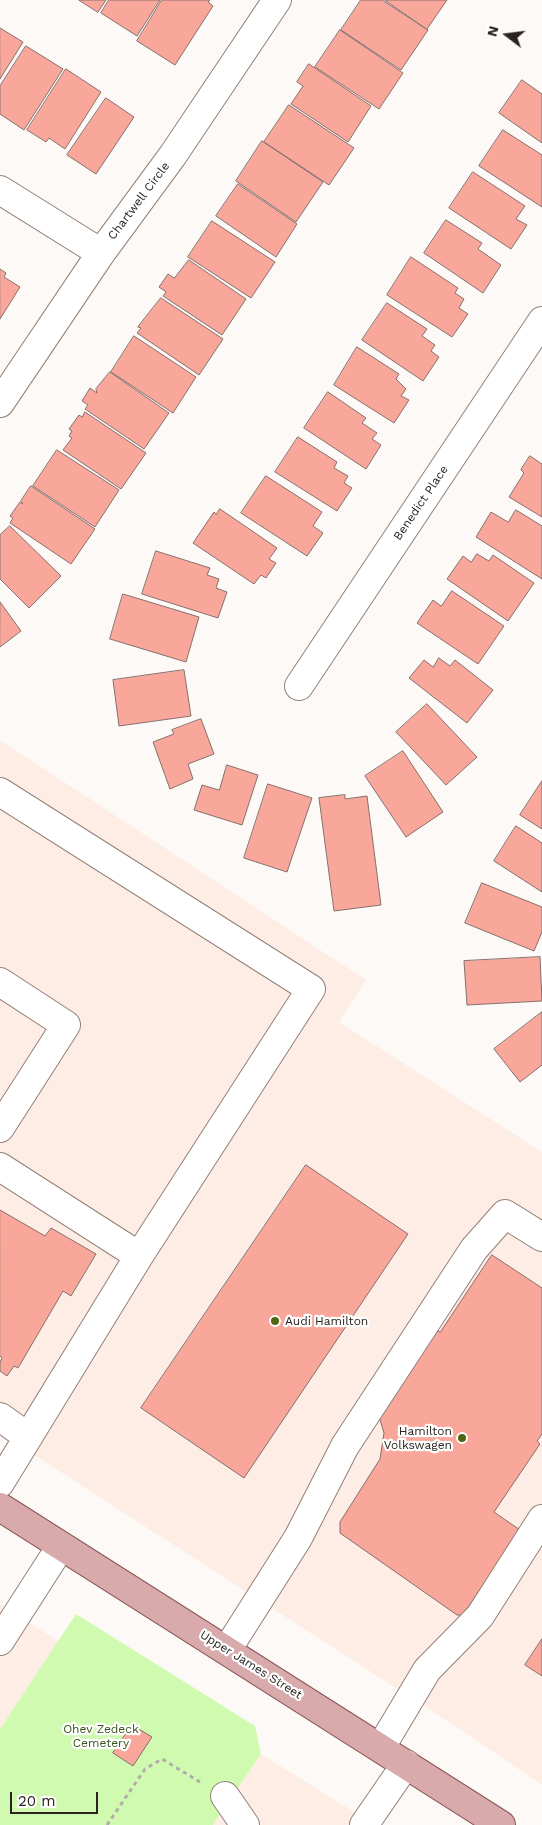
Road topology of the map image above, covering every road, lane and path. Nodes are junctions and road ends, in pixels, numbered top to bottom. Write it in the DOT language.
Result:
graph roads {
  1 [pos="277,0"];
  2 [pos="0,190"];
  3 [pos="100,253"];
  4 [pos="542,321"];
  5 [pos="0,403"];
  6 [pos="299,686"];
  7 [pos="0,792"];
  8 [pos="0,982"];
  9 [pos="0,1128"];
  10 [pos="0,1167"];
  11 [pos="542,1237"];
  12 [pos="139,1256"];
  13 [pos="0,1417"];
  14 [pos="28,1437"];
  15 [pos="0,1483"];
  16 [pos="0,1507"];
  17 [pos="542,1520"];
  18 [pos="61,1546"];
  19 [pos="0,1641"];
  20 [pos="227,1650"];
  21 [pos="381,1748"];
  22 [pos="406,1764"];
  23 [pos="225,1796"];
  24 [pos="106,1825"];
  25 [pos="245,1825"];
  26 [pos="364,1825"];
  27 [pos="501,1825"];
  1 -- 3 [label="street, Chartwell Circle"];
  2 -- 3 [label="street"];
  3 -- 5 [label="street, Chartwell Circle"];
  4 -- 6 [label="street, Benedict Place"];
  7 -- 12 [label="street"];
  8 -- 9 [label="street"];
  10 -- 12 [label="street"];
  11 -- 20 [label="street"];
  12 -- 14 [label="street"];
  13 -- 14 [label="street"];
  14 -- 15 [label="street"];
  16 -- 18 [label="main road, Upper James Street"];
  17 -- 21 [label="street"];
  18 -- 19 [label="street"];
  18 -- 20 [label="main road, Upper James Street"];
  20 -- 21 [label="main road, Upper James Street"];
  21 -- 22 [label="main road, Upper James Street"];
  22 -- 26 [label="street"];
  22 -- 27 [label="main road, Upper James Street"];
  23 -- 24 [label="path"];
  23 -- 25 [label="street"];
}
